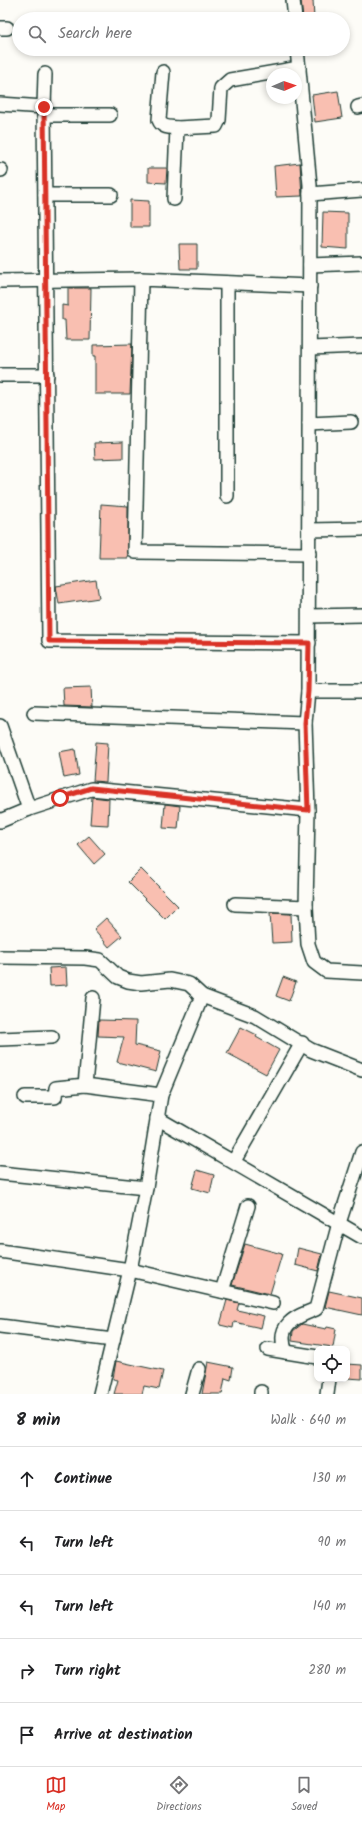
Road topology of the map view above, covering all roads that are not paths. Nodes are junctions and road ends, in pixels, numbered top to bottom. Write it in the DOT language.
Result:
graph roads {
  1 [pos="293,0"];
  2 [pos="294,12"];
  3 [pos="298,56"];
  4 [pos="299,68"];
  5 [pos="163,72"];
  6 [pos="45,74"];
  7 [pos="266,74"];
  8 [pos="302,102"];
  9 [pos="0,104"];
  10 [pos="44,111"];
  11 [pos="110,115"];
  12 [pos="177,128"];
  13 [pos="362,190"];
  14 [pos="111,194"];
  15 [pos="310,194"];
  16 [pos="45,195"];
  17 [pos="174,199"];
  18 [pos="362,263"];
  19 [pos="310,266"];
  20 [pos="141,280"];
  21 [pos="0,282"];
  22 [pos="46,282"];
  23 [pos="227,283"];
  24 [pos="310,286"];
  25 [pos="362,346"];
  26 [pos="310,348"];
  27 [pos="0,375"];
  28 [pos="47,375"];
  29 [pos="350,422"];
  30 [pos="310,424"];
  31 [pos="227,496"];
  32 [pos="362,529"];
  33 [pos="309,530"];
  34 [pos="309,554"];
  35 [pos="362,615"];
  36 [pos="309,616"];
  37 [pos="309,643"];
  38 [pos="308,691"];
  39 [pos="362,691"];
  40 [pos="34,713"];
  41 [pos="305,723"];
  42 [pos="0,726"];
  43 [pos="29,809"];
  44 [pos="308,810"];
  45 [pos="0,821"];
  46 [pos="235,904"];
  47 [pos="306,907"];
  48 [pos="0,957"];
  49 [pos="362,973"];
  50 [pos="202,996"];
  51 [pos="93,998"];
  52 [pos="52,1037"];
  53 [pos="0,1039"];
  54 [pos="302,1043"];
  55 [pos="362,1070"];
  56 [pos="85,1085"];
  57 [pos="162,1095"];
  58 [pos="25,1098"];
  59 [pos="157,1118"];
  60 [pos="362,1152"];
  61 [pos="234,1161"];
  62 [pos="0,1173"];
  63 [pos="146,1188"];
  64 [pos="248,1206"];
  65 [pos="339,1223"];
  66 [pos="362,1237"];
  67 [pos="0,1251"];
  68 [pos="130,1270"];
  69 [pos="222,1291"];
  70 [pos="273,1302"];
  71 [pos="0,1326"];
  72 [pos="113,1340"];
  73 [pos="268,1349"];
  74 [pos="286,1352"];
  75 [pos="314,1357"];
  76 [pos="199,1369"];
  77 [pos="329,1382"];
  78 [pos="100,1394"];
  79 [pos="192,1394"];
  80 [pos="327,1394"];
  1 -- 2 [label="street"];
  3 -- 4 [label="street"];
  5 -- 12 [label="street"];
  6 -- 10 [label="street"];
  7 -- 12 [label="street"];
  8 -- 15 [label="street"];
  9 -- 10 [label="street"];
  10 -- 11 [label="street"];
  10 -- 16 [label="street"];
  12 -- 17 [label="street"];
  13 -- 15 [label="street"];
  14 -- 16 [label="street"];
  15 -- 19 [label="street"];
  16 -- 22 [label="street"];
  18 -- 19 [label="street"];
  19 -- 24 [label="street"];
  20 -- 22 [label="street"];
  20 -- 23 [label="street"];
  20 -- 34 [label="street"];
  21 -- 22 [label="street"];
  22 -- 28 [label="street"];
  23 -- 24 [label="street"];
  23 -- 31 [label="street"];
  24 -- 26 [label="street"];
  25 -- 26 [label="street"];
  26 -- 30 [label="street"];
  27 -- 28 [label="street"];
  28 -- 37 [label="street"];
  29 -- 30 [label="street"];
  30 -- 33 [label="street"];
  32 -- 33 [label="street"];
  33 -- 34 [label="street"];
  34 -- 36 [label="street"];
  35 -- 36 [label="street"];
  36 -- 37 [label="street"];
  37 -- 38 [label="street"];
  38 -- 39 [label="street"];
  38 -- 41 [label="street"];
  40 -- 41 [label="street"];
  41 -- 44 [label="street"];
  42 -- 43 [label="street"];
  43 -- 44 [label="street"];
  43 -- 45 [label="street"];
  44 -- 47 [label="street"];
  46 -- 47 [label="street"];
  47 -- 49 [label="street"];
  48 -- 50 [label="street"];
  50 -- 54 [label="street"];
  50 -- 57 [label="street"];
  51 -- 56 [label="street"];
  52 -- 53 [label="street"];
  54 -- 55 [label="street"];
  54 -- 61 [label="street"];
  56 -- 57 [label="street"];
  56 -- 58 [label="street"];
  57 -- 59 [label="street"];
  59 -- 61 [label="street"];
  59 -- 63 [label="street"];
  60 -- 65 [label="street"];
  61 -- 65 [label="street"];
  62 -- 63 [label="street"];
  63 -- 68 [label="street"];
  64 -- 69 [label="street"];
  65 -- 66 [label="street"];
  65 -- 74 [label="street"];
  67 -- 68 [label="street"];
  68 -- 69 [label="street"];
  68 -- 72 [label="street"];
  69 -- 70 [label="street"];
  71 -- 72 [label="street"];
  72 -- 78 [label="street"];
  73 -- 74 [label="street"];
  74 -- 75 [label="street"];
  76 -- 79 [label="street"];
  77 -- 80 [label="street"];
}
